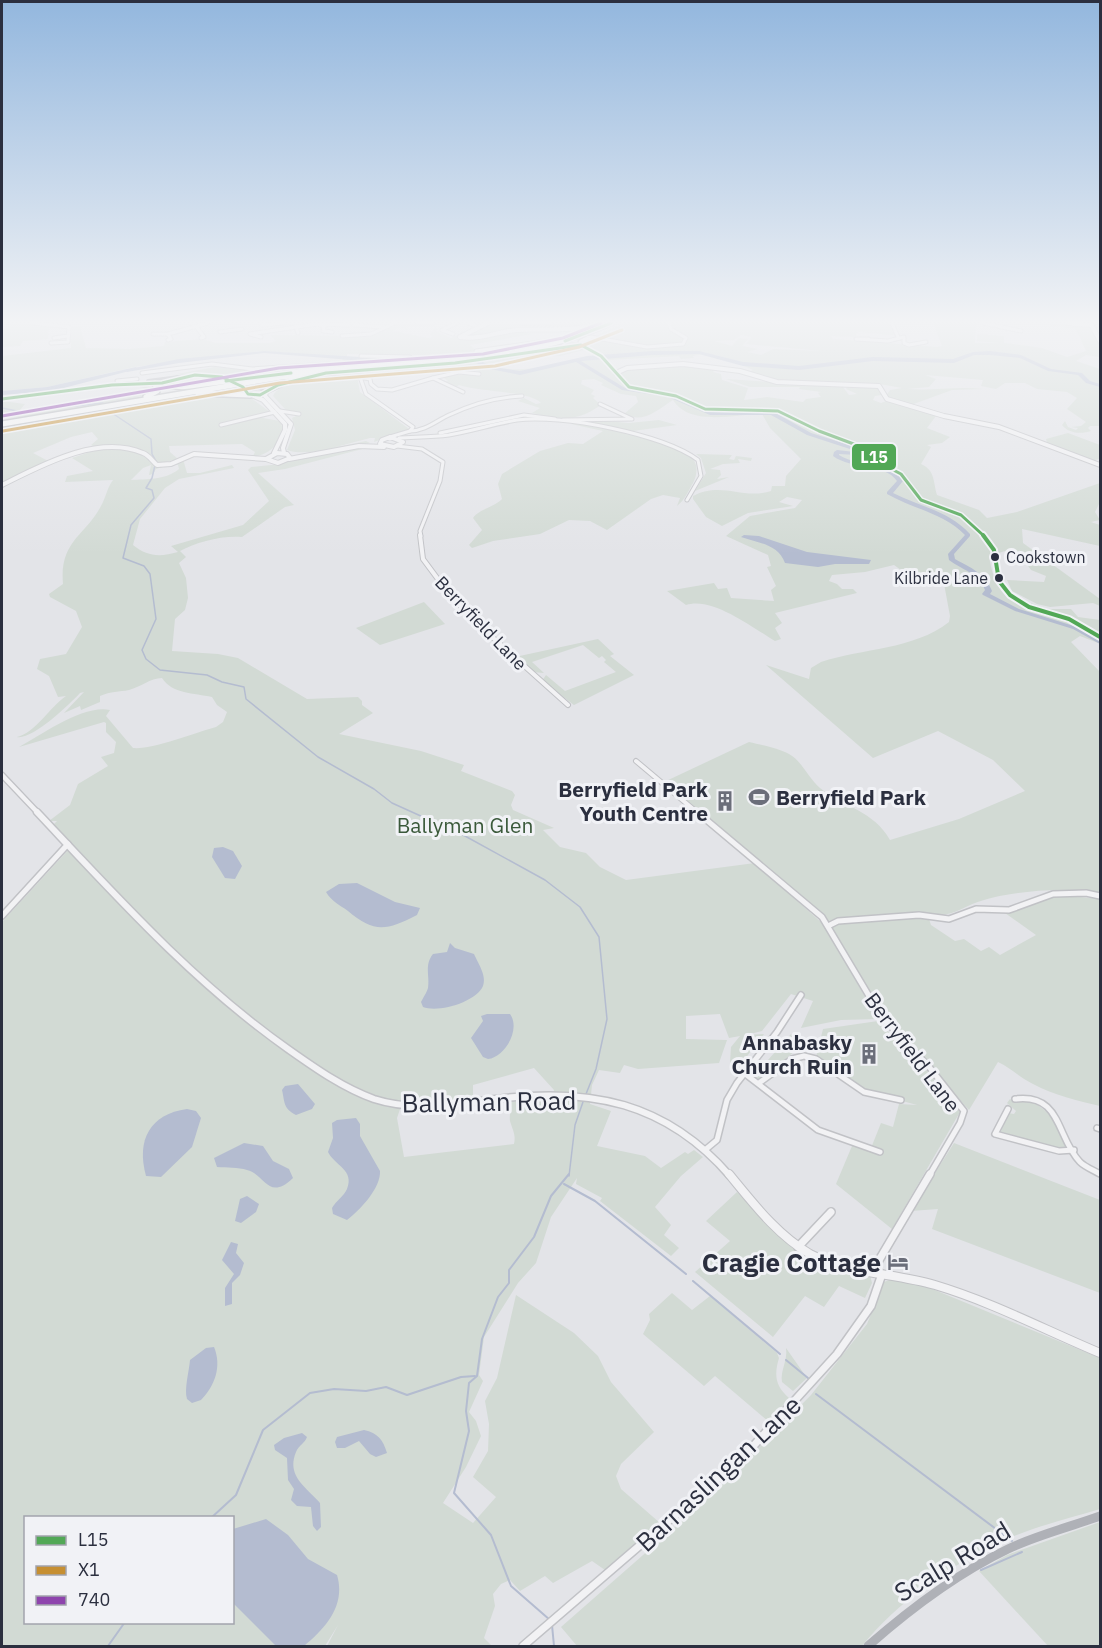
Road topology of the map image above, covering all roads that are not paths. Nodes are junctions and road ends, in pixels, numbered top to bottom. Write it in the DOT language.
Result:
graph roads {
  1 [pos="139,400"];
  2 [pos="263,400"];
  3 [pos="268,400"];
  4 [pos="376,400"];
  5 [pos="495,400"];
  6 [pos="683,400"];
  7 [pos="890,400"];
  8 [pos="600,404"];
  9 [pos="278,412"];
  10 [pos="304,413"];
  11 [pos="299,414"];
  12 [pos="264,417"];
  13 [pos="527,417"];
  14 [pos="282,419"];
  15 [pos="288,419"];
  16 [pos="2,422"];
  17 [pos="221,425"];
  18 [pos="410,431"];
  19 [pos="440,433"];
  20 [pos="399,439"];
  21 [pos="380,441"];
  22 [pos="369,445"];
  23 [pos="408,445"];
  24 [pos="397,446"];
  25 [pos="384,447"];
  26 [pos="274,453"];
  27 [pos="302,455"];
  28 [pos="287,456"];
  29 [pos="266,458"];
  30 [pos="157,465"];
  31 [pos="1101,465"];
  32 [pos="2,485"];
  33 [pos="687,500"];
  34 [pos="1101,637"];
  35 [pos="568,705"];
  36 [pos="636,762"];
  37 [pos="2,775"];
  38 [pos="68,844"];
  39 [pos="1101,896"];
  40 [pos="2,916"];
  41 [pos="828,926"];
  42 [pos="801,995"];
  43 [pos="744,1073"];
  44 [pos="759,1083"];
  45 [pos="1015,1099"];
  46 [pos="901,1100"];
  47 [pos="1008,1109"];
  48 [pos="705,1150"];
  49 [pos="1074,1150"];
  50 [pos="880,1152"];
  51 [pos="1101,1174"];
  52 [pos="831,1212"];
  53 [pos="798,1247"];
  54 [pos="872,1272"];
  55 [pos="882,1274"];
  56 [pos="1101,1353"];
  57 [pos="1101,1516"];
  58 [pos="523,1647"];
  59 [pos="868,1647"];
  1 -- 16 [label="highway"];
  2 -- 9 [label="street"];
  3 -- 9 [label="street"];
  4 -- 18 [label="street"];
  5 -- 18 [label="street"];
  6 -- 34 [label="main road"];
  7 -- 31 [label="street"];
  8 -- 13 [label="street"];
  9 -- 11 [label="street"];
  9 -- 12 [label="street"];
  9 -- 14 [label="street"];
  9 -- 15 [label="street"];
  10 -- 11 [label="street"];
  11 -- 15 [label="street"];
  12 -- 14 [label="street"];
  12 -- 17 [label="street"];
  13 -- 19 [label="street"];
  13 -- 20 [label="street"];
  13 -- 33 [label="street"];
  14 -- 26 [label="street"];
  15 -- 28 [label="street"];
  18 -- 20 [label="street"];
  20 -- 21 [label="street"];
  20 -- 23 [label="street, Berryfield Lane"];
  20 -- 24 [label="street"];
  21 -- 22 [label="street"];
  21 -- 25 [label="street"];
  22 -- 25 [label="street"];
  22 -- 27 [label="street"];
  23 -- 24 [label="street, Berryfield Lane"];
  23 -- 35 [label="street, Berryfield Lane"];
  24 -- 25 [label="street"];
  26 -- 28 [label="street"];
  26 -- 29 [label="street"];
  27 -- 28 [label="street"];
  28 -- 29 [label="street"];
  29 -- 30 [label="street"];
  30 -- 32 [label="street"];
  36 -- 41 [label="street, Berryfield Lane"];
  37 -- 38 [label="street, Ballyman Road"];
  38 -- 40 [label="street"];
  38 -- 48 [label="street, Ballyman Road"];
  39 -- 41 [label="street"];
  41 -- 54 [label="street, Berryfield Lane"];
  42 -- 43 [label="street"];
  43 -- 44 [label="street"];
  43 -- 48 [label="street"];
  44 -- 46 [label="street"];
  44 -- 50 [label="street"];
  45 -- 49 [label="street"];
  47 -- 49 [label="street"];
  48 -- 53 [label="street, Ballyman Road"];
  49 -- 51 [label="street"];
  52 -- 53 [label="street"];
  53 -- 54 [label="street, Ballyman Road"];
  54 -- 55 [label="street, Ballyman Road"];
  55 -- 56 [label="street, Ballyman Road"];
  55 -- 58 [label="street, Barnaslingan Lane"];
  57 -- 59 [label="main road, Scalp Road"];
}
